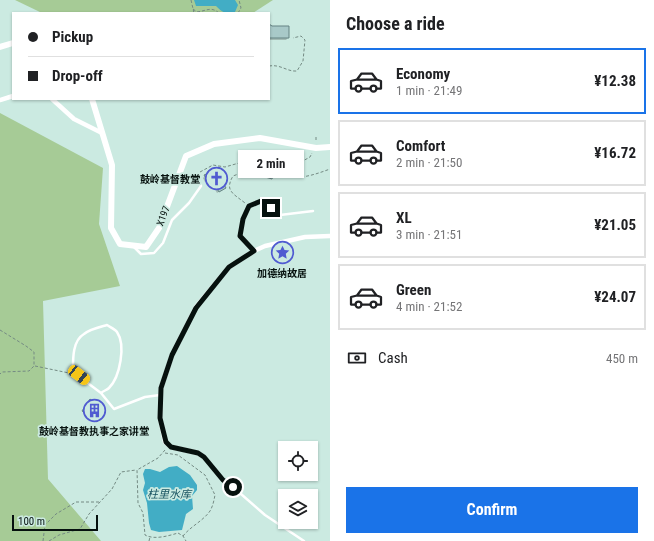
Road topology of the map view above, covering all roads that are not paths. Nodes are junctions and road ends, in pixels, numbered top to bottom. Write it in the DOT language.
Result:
graph roads {
  1 [pos="12,43"];
  2 [pos="0,47"];
  3 [pos="12,96"];
  4 [pos="0,100"];
  5 [pos="53,100"];
  6 [pos="92,100"];
  7 [pos="102,133"];
  8 [pos="330,147"];
  9 [pos="196,174"];
  10 [pos="313,211"];
  11 [pos="330,236"];
  12 [pos="132,245"];
  13 [pos="254,251"];
  14 [pos="101,393"];
  15 [pos="161,396"];
  16 [pos="204,457"];
  17 [pos="304,541"];
  1 -- 2 [label="street"];
  3 -- 4 [label="street"];
  5 -- 7 [label="street"];
  6 -- 7 [label="street"];
  7 -- 12 [label="street"];
  8 -- 12 [label="street, X197 / X197"];
  9 -- 12 [label="lane"];
  10 -- 13 [label="lane"];
  11 -- 13 [label="street"];
  13 -- 15 [label="street"];
  14 -- 14 [label="lane"];
  14 -- 15 [label="lane"];
  15 -- 16 [label="street"];
  16 -- 17 [label="lane"];
}
